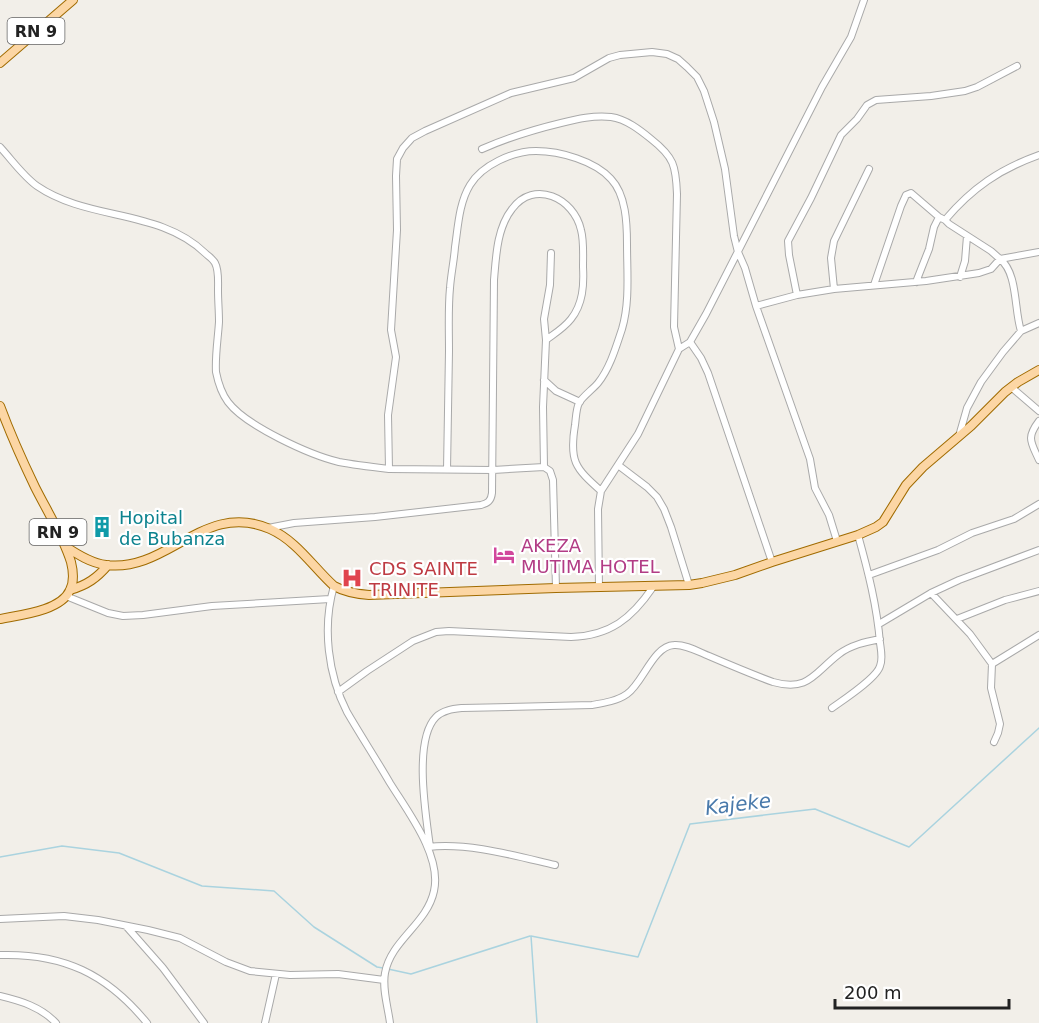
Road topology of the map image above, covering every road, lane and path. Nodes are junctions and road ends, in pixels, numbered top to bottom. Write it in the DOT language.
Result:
graph roads {
  1 [pos="73,0"];
  2 [pos="864,0"];
  3 [pos="0,63"];
  4 [pos="1017,66"];
  5 [pos="0,147"];
  6 [pos="482,149"];
  7 [pos="1039,154"];
  8 [pos="869,168"];
  9 [pos="942,218"];
  10 [pos="967,236"];
  11 [pos="738,252"];
  12 [pos="1039,252"];
  13 [pos="551,253"];
  14 [pos="1000,259"];
  15 [pos="960,277"];
  16 [pos="916,282"];
  17 [pos="874,285"];
  18 [pos="834,289"];
  19 [pos="797,295"];
  20 [pos="756,306"];
  21 [pos="1039,323"];
  22 [pos="1022,331"];
  23 [pos="546,340"];
  24 [pos="690,342"];
  25 [pos="678,349"];
  26 [pos="1039,370"];
  27 [pos="544,380"];
  28 [pos="1011,387"];
  29 [pos="580,402"];
  30 [pos="0,406"];
  31 [pos="1039,411"];
  32 [pos="1039,421"];
  33 [pos="959,436"];
  34 [pos="1039,460"];
  35 [pos="618,465"];
  36 [pos="544,467"];
  37 [pos="389,469"];
  38 [pos="447,469"];
  39 [pos="493,470"];
  40 [pos="601,491"];
  41 [pos="1039,504"];
  42 [pos="268,528"];
  43 [pos="858,535"];
  44 [pos="837,541"];
  45 [pos="65,546"];
  46 [pos="1039,550"];
  47 [pos="772,562"];
  48 [pos="108,565"];
  49 [pos="869,575"];
  50 [pos="689,585"];
  51 [pos="334,586"];
  52 [pos="653,587"];
  53 [pos="556,588"];
  54 [pos="598,588"];
  55 [pos="1039,591"];
  56 [pos="932,592"];
  57 [pos="68,593"];
  58 [pos="330,599"];
  59 [pos="957,619"];
  60 [pos="0,620"];
  61 [pos="879,624"];
  62 [pos="1039,635"];
  63 [pos="880,639"];
  64 [pos="992,664"];
  65 [pos="338,692"];
  66 [pos="832,708"];
  67 [pos="994,742"];
  68 [pos="429,847"];
  69 [pos="555,865"];
  70 [pos="0,919"];
  71 [pos="126,926"];
  72 [pos="0,955"];
  73 [pos="276,974"];
  74 [pos="384,980"];
  75 [pos="0,996"];
  76 [pos="56,1023"];
  77 [pos="147,1023"];
  78 [pos="204,1023"];
  79 [pos="265,1023"];
  80 [pos="390,1023"];
  1 -- 3 [label="main road, RN 9"];
  2 -- 11 [label="street"];
  4 -- 19 [label="street"];
  5 -- 37 [label="street"];
  6 -- 25 [label="street"];
  7 -- 9 [label="street"];
  8 -- 18 [label="street"];
  9 -- 10 [label="street"];
  9 -- 16 [label="street"];
  9 -- 17 [label="street"];
  10 -- 14 [label="street"];
  10 -- 15 [label="street"];
  11 -- 20 [label="street"];
  11 -- 24 [label="street"];
  11 -- 37 [label="street"];
  12 -- 14 [label="street"];
  13 -- 23 [label="street"];
  14 -- 15 [label="street"];
  14 -- 22 [label="street"];
  15 -- 16 [label="street"];
  16 -- 17 [label="street"];
  17 -- 18 [label="street"];
  18 -- 19 [label="street"];
  19 -- 20 [label="street"];
  20 -- 44 [label="street"];
  21 -- 22 [label="street"];
  22 -- 33 [label="street"];
  23 -- 27 [label="street"];
  23 -- 39 [label="street"];
  24 -- 25 [label="street"];
  24 -- 47 [label="street"];
  25 -- 35 [label="street"];
  26 -- 28 [label="main road"];
  27 -- 29 [label="street"];
  27 -- 36 [label="street"];
  28 -- 31 [label="street"];
  28 -- 33 [label="main road"];
  29 -- 38 [label="street"];
  29 -- 40 [label="street"];
  30 -- 45 [label="main road, RN 9"];
  32 -- 34 [label="street"];
  33 -- 43 [label="main road"];
  35 -- 40 [label="street"];
  35 -- 50 [label="street"];
  36 -- 39 [label="street"];
  36 -- 53 [label="street"];
  37 -- 38 [label="street"];
  38 -- 39 [label="street"];
  39 -- 42 [label="street"];
  40 -- 54 [label="street"];
  41 -- 49 [label="street"];
  42 -- 48 [label="main road"];
  42 -- 51 [label="main road"];
  43 -- 44 [label="main road"];
  43 -- 49 [label="street"];
  44 -- 47 [label="main road"];
  45 -- 48 [label="main road"];
  45 -- 57 [label="main road, RN 9"];
  46 -- 56 [label="street"];
  47 -- 50 [label="main road"];
  48 -- 57 [label="main road"];
  49 -- 61 [label="street"];
  50 -- 52 [label="main road"];
  51 -- 53 [label="main road"];
  51 -- 58 [label="street"];
  52 -- 54 [label="main road"];
  52 -- 65 [label="street"];
  53 -- 54 [label="main road"];
  55 -- 59 [label="street"];
  56 -- 59 [label="street"];
  56 -- 61 [label="street"];
  57 -- 58 [label="street"];
  57 -- 60 [label="main road"];
  58 -- 65 [label="street"];
  59 -- 64 [label="street"];
  61 -- 63 [label="street"];
  62 -- 64 [label="street"];
  63 -- 66 [label="street"];
  63 -- 68 [label="street"];
  64 -- 67 [label="street"];
  65 -- 68 [label="street"];
  68 -- 69 [label="street"];
  68 -- 74 [label="street"];
  70 -- 71 [label="street"];
  71 -- 73 [label="street"];
  71 -- 78 [label="street"];
  72 -- 77 [label="street"];
  73 -- 74 [label="street"];
  73 -- 79 [label="street"];
  74 -- 80 [label="street"];
  75 -- 76 [label="street"];
}
